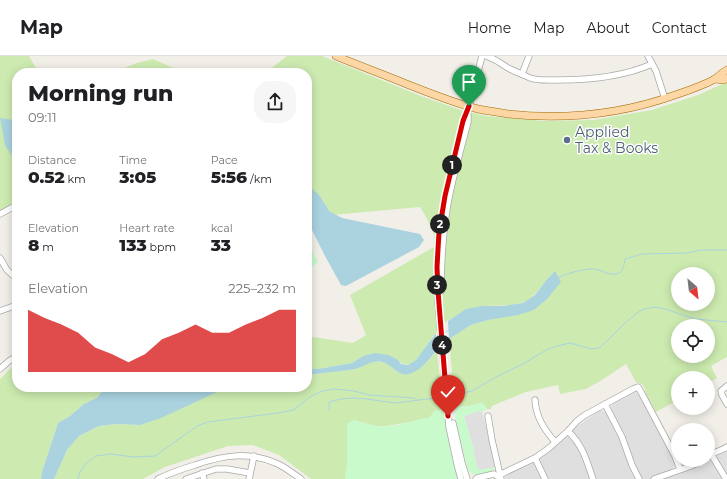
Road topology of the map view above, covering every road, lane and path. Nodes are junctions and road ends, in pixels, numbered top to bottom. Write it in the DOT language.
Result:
graph roads {
  1 [pos="336,56"];
  2 [pos="482,56"];
  3 [pos="486,56"];
  4 [pos="529,56"];
  5 [pos="648,56"];
  6 [pos="652,64"];
  7 [pos="727,70"];
  8 [pos="522,74"];
  9 [pos="727,78"];
  10 [pos="715,79"];
  11 [pos="665,99"];
  12 [pos="469,106"];
  13 [pos="12,208"];
  14 [pos="0,214"];
  15 [pos="0,258"];
  16 [pos="12,274"];
  17 [pos="12,307"];
  18 [pos="0,311"];
  19 [pos="12,359"];
  20 [pos="0,369"];
  21 [pos="727,386"];
  22 [pos="535,400"];
  23 [pos="605,404"];
  24 [pos="727,404"];
  25 [pos="450,415"];
  26 [pos="488,416"];
  27 [pos="568,431"];
  28 [pos="555,442"];
  29 [pos="727,447"];
  30 [pos="715,453"];
  31 [pos="254,456"];
  32 [pos="535,458"];
  33 [pos="715,462"];
  34 [pos="687,467"];
  35 [pos="680,469"];
  36 [pos="203,476"];
  37 [pos="250,476"];
  38 [pos="498,477"];
  39 [pos="158,479"];
  40 [pos="186,479"];
  41 [pos="301,479"];
  42 [pos="461,479"];
  43 [pos="467,479"];
  44 [pos="476,479"];
  45 [pos="545,479"];
  46 [pos="593,479"];
  47 [pos="639,479"];
  48 [pos="654,479"];
  49 [pos="726,479"];
  1 -- 12 [label="main road"];
  2 -- 12 [label="street"];
  3 -- 8 [label="street"];
  4 -- 8 [label="street"];
  5 -- 6 [label="street"];
  6 -- 8 [label="street"];
  6 -- 11 [label="street"];
  7 -- 10 [label="main road"];
  9 -- 10 [label="main road"];
  10 -- 11 [label="main road"];
  11 -- 12 [label="main road"];
  12 -- 25 [label="street"];
  13 -- 14 [label="street"];
  15 -- 16 [label="street"];
  17 -- 18 [label="street"];
  19 -- 20 [label="street"];
  21 -- 24 [label="street"];
  22 -- 28 [label="street"];
  23 -- 27 [label="street"];
  23 -- 35 [label="street"];
  23 -- 47 [label="street"];
  25 -- 42 [label="street"];
  25 -- 43 [label="street"];
  26 -- 38 [label="street"];
  27 -- 28 [label="street"];
  27 -- 46 [label="street"];
  28 -- 32 [label="street"];
  29 -- 30 [label="street"];
  31 -- 37 [label="street"];
  31 -- 39 [label="street"];
  31 -- 41 [label="street"];
  32 -- 38 [label="street"];
  32 -- 45 [label="street"];
  33 -- 49 [label="street"];
  34 -- 35 [label="street"];
  35 -- 48 [label="street"];
  36 -- 37 [label="street"];
  36 -- 40 [label="street"];
  38 -- 44 [label="street"];
}
